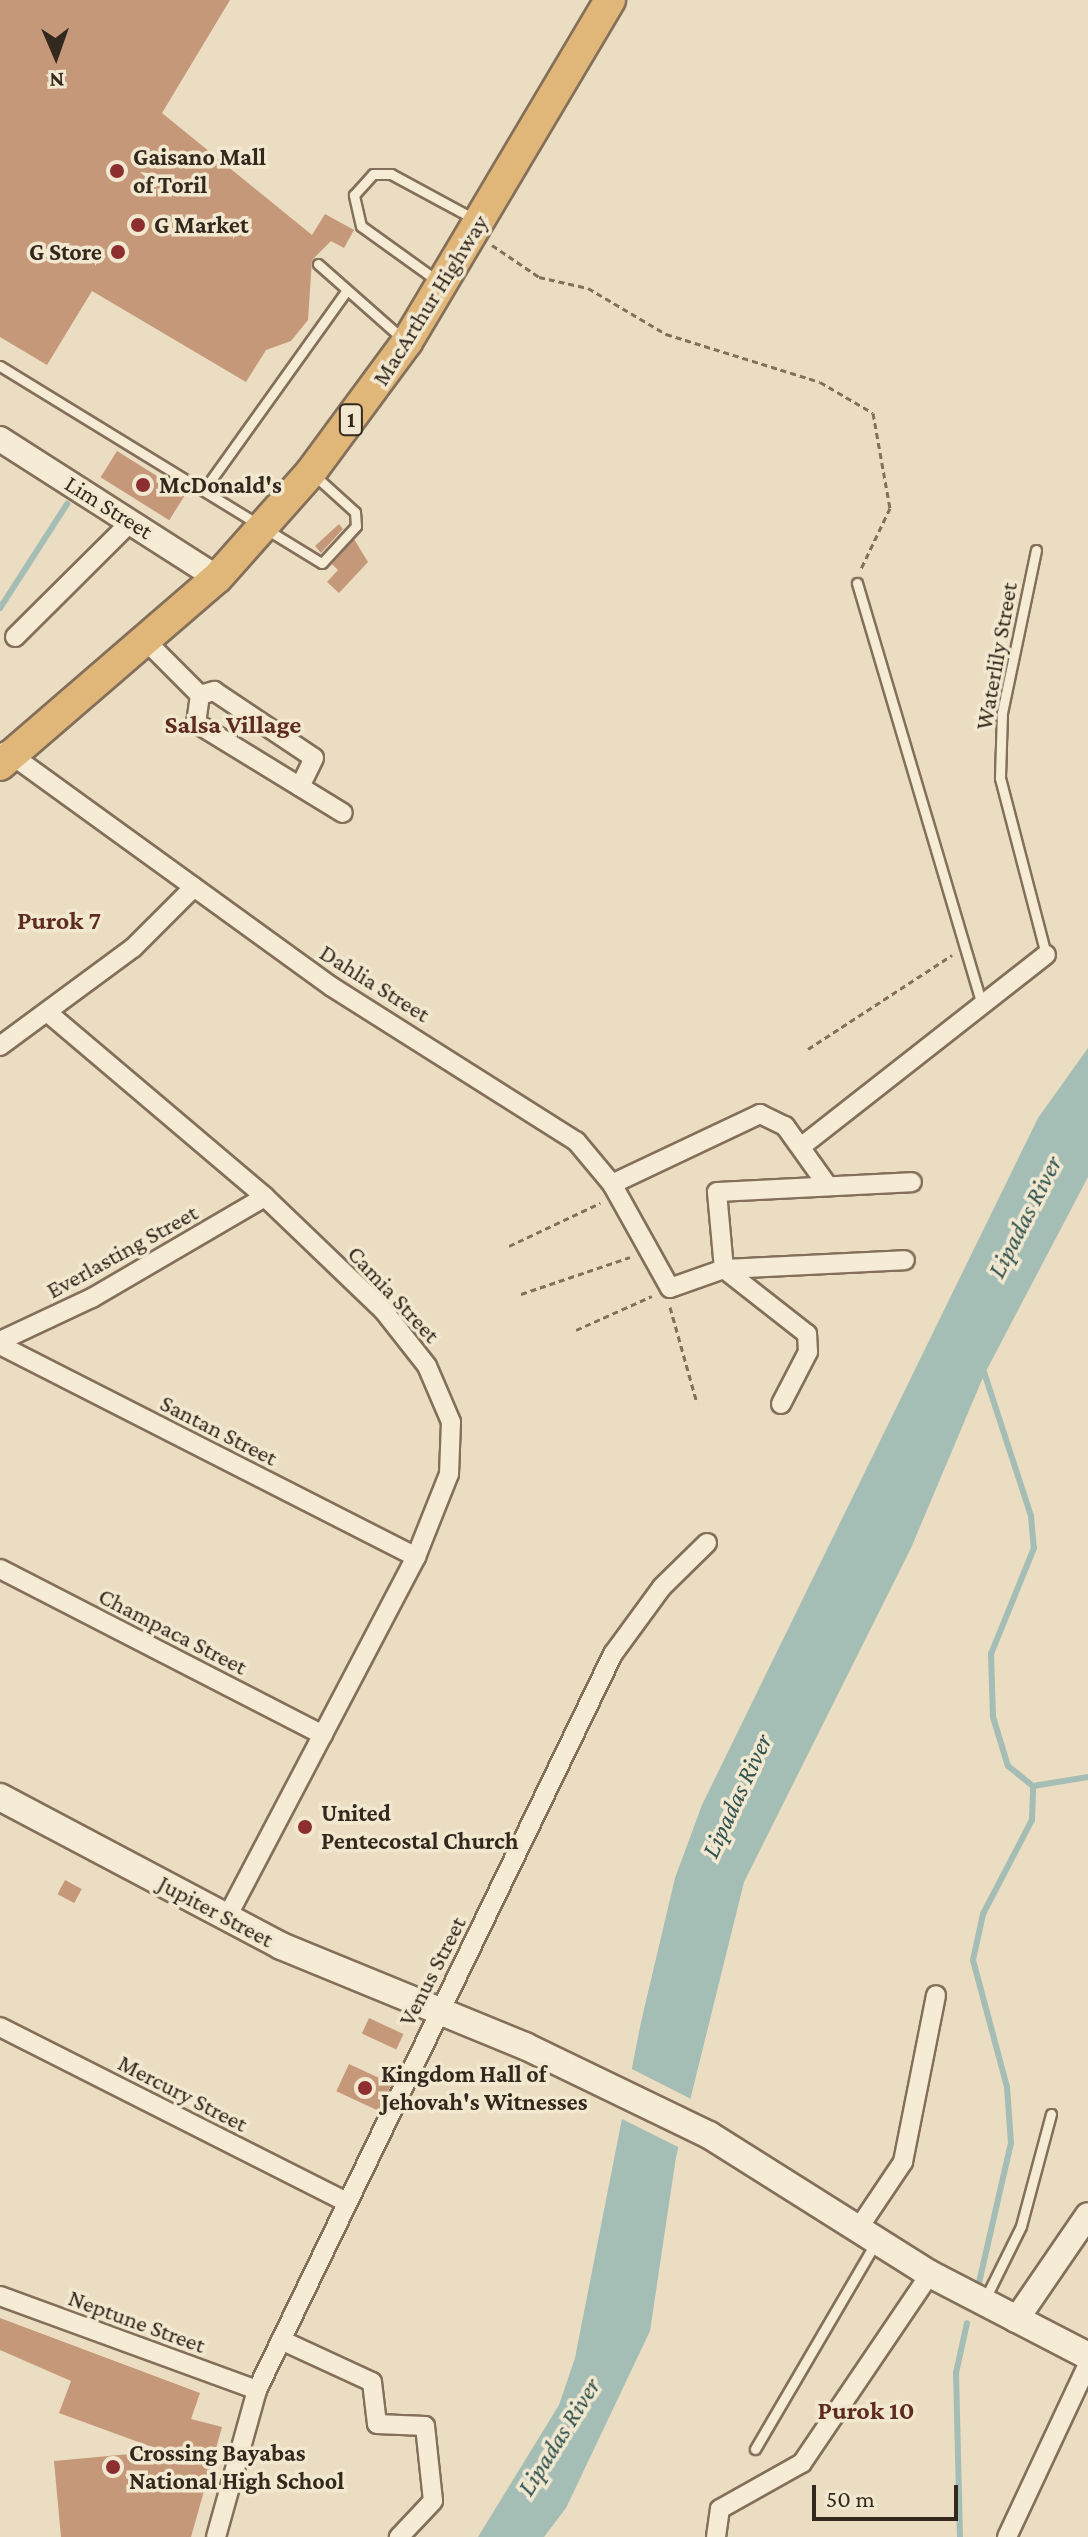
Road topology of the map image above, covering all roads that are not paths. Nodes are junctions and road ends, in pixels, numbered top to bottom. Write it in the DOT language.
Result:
graph roads {
  1 [pos="610,0"];
  2 [pos="476,227"];
  3 [pos="318,264"];
  4 [pos="442,284"];
  5 [pos="347,290"];
  6 [pos="407,342"];
  7 [pos="0,366"];
  8 [pos="0,439"];
  9 [pos="311,472"];
  10 [pos="206,487"];
  11 [pos="132,521"];
  12 [pos="268,524"];
  13 [pos="1036,550"];
  14 [pos="217,578"];
  15 [pos="857,583"];
  16 [pos="15,637"];
  17 [pos="147,642"];
  18 [pos="200,695"];
  19 [pos="4,756"];
  20 [pos="300,787"];
  21 [pos="343,813"];
  22 [pos="194,887"];
  23 [pos="1046,955"];
  24 [pos="982,1006"];
  25 [pos="47,1012"];
  26 [pos="0,1046"];
  27 [pos="802,1146"];
  28 [pos="912,1182"];
  29 [pos="828,1186"];
  30 [pos="614,1190"];
  31 [pos="265,1197"];
  32 [pos="905,1260"];
  33 [pos="724,1269"];
  34 [pos="0,1343"];
  35 [pos="781,1404"];
  36 [pos="707,1543"];
  37 [pos="416,1557"];
  38 [pos="0,1569"];
  39 [pos="323,1735"];
  40 [pos="0,1797"];
  41 [pos="227,1917"];
  42 [pos="936,1995"];
  43 [pos="437,2012"];
  44 [pos="0,2027"];
  45 [pos="1051,2114"];
  46 [pos="345,2201"];
  47 [pos="1088,2215"];
  48 [pos="868,2235"];
  49 [pos="930,2274"];
  50 [pos="0,2296"];
  51 [pos="983,2302"];
  52 [pos="1016,2320"];
  53 [pos="281,2340"];
  54 [pos="1088,2356"];
  55 [pos="1088,2364"];
  56 [pos="257,2390"];
  57 [pos="755,2449"];
  58 [pos="216,2537"];
  59 [pos="399,2537"];
  60 [pos="716,2537"];
  61 [pos="1007,2537"];
  1 -- 2 [label="highway, MacArthur Highway / 1"];
  2 -- 4 [label="highway, MacArthur Highway / 1"];
  2 -- 4 [label="lane"];
  3 -- 5 [label="lane"];
  4 -- 6 [label="highway, MacArthur Highway / 1"];
  5 -- 6 [label="lane"];
  5 -- 10 [label="lane"];
  6 -- 9 [label="highway, MacArthur Highway / 1"];
  7 -- 10 [label="lane"];
  8 -- 11 [label="street, Lim Street"];
  9 -- 12 [label="highway, MacArthur Highway / 1"];
  9 -- 12 [label="lane"];
  10 -- 12 [label="lane"];
  11 -- 14 [label="street, Lim Street"];
  11 -- 16 [label="street"];
  12 -- 14 [label="highway, MacArthur Highway / 1"];
  13 -- 23 [label="lane, Waterlily Street"];
  14 -- 17 [label="highway, MacArthur Highway / 1"];
  15 -- 24 [label="lane"];
  17 -- 18 [label="street"];
  17 -- 19 [label="highway, MacArthur Highway / 1"];
  18 -- 20 [label="street"];
  18 -- 20 [label="street"];
  19 -- 22 [label="street, Dahlia Street"];
  20 -- 21 [label="street"];
  22 -- 25 [label="street"];
  22 -- 30 [label="street, Dahlia Street"];
  23 -- 24 [label="street"];
  24 -- 27 [label="street"];
  25 -- 26 [label="street"];
  25 -- 31 [label="street, Camia Street"];
  27 -- 29 [label="street"];
  27 -- 30 [label="street"];
  28 -- 29 [label="street"];
  29 -- 33 [label="street"];
  30 -- 33 [label="street, Dahlia Street"];
  31 -- 34 [label="street, Everlasting Street"];
  31 -- 37 [label="street, Camia Street"];
  32 -- 33 [label="street"];
  33 -- 35 [label="street"];
  34 -- 37 [label="street, Santan Street"];
  36 -- 43 [label="street, Venus Street"];
  37 -- 39 [label="street, Camia Street"];
  38 -- 39 [label="street, Champaca Street"];
  39 -- 41 [label="street, Camia Street"];
  40 -- 41 [label="main road, Jupiter Street"];
  41 -- 43 [label="main road, Jupiter Street"];
  42 -- 48 [label="street"];
  43 -- 46 [label="street, Venus Street"];
  43 -- 48 [label="main road, Jupiter Street"];
  44 -- 46 [label="street, Mercury Street"];
  45 -- 51 [label="lane"];
  46 -- 53 [label="street, Venus Street"];
  47 -- 52 [label="street"];
  48 -- 49 [label="main road, Jupiter Street"];
  48 -- 57 [label="lane"];
  49 -- 51 [label="main road, Jupiter Street"];
  49 -- 60 [label="street"];
  50 -- 56 [label="street, Neptune Street"];
  51 -- 52 [label="main road, Jupiter Street"];
  52 -- 54 [label="main road, Jupiter Street"];
  53 -- 56 [label="street, Venus Street"];
  53 -- 59 [label="street"];
  55 -- 61 [label="street"];
  56 -- 58 [label="street, Venus Street"];
}
